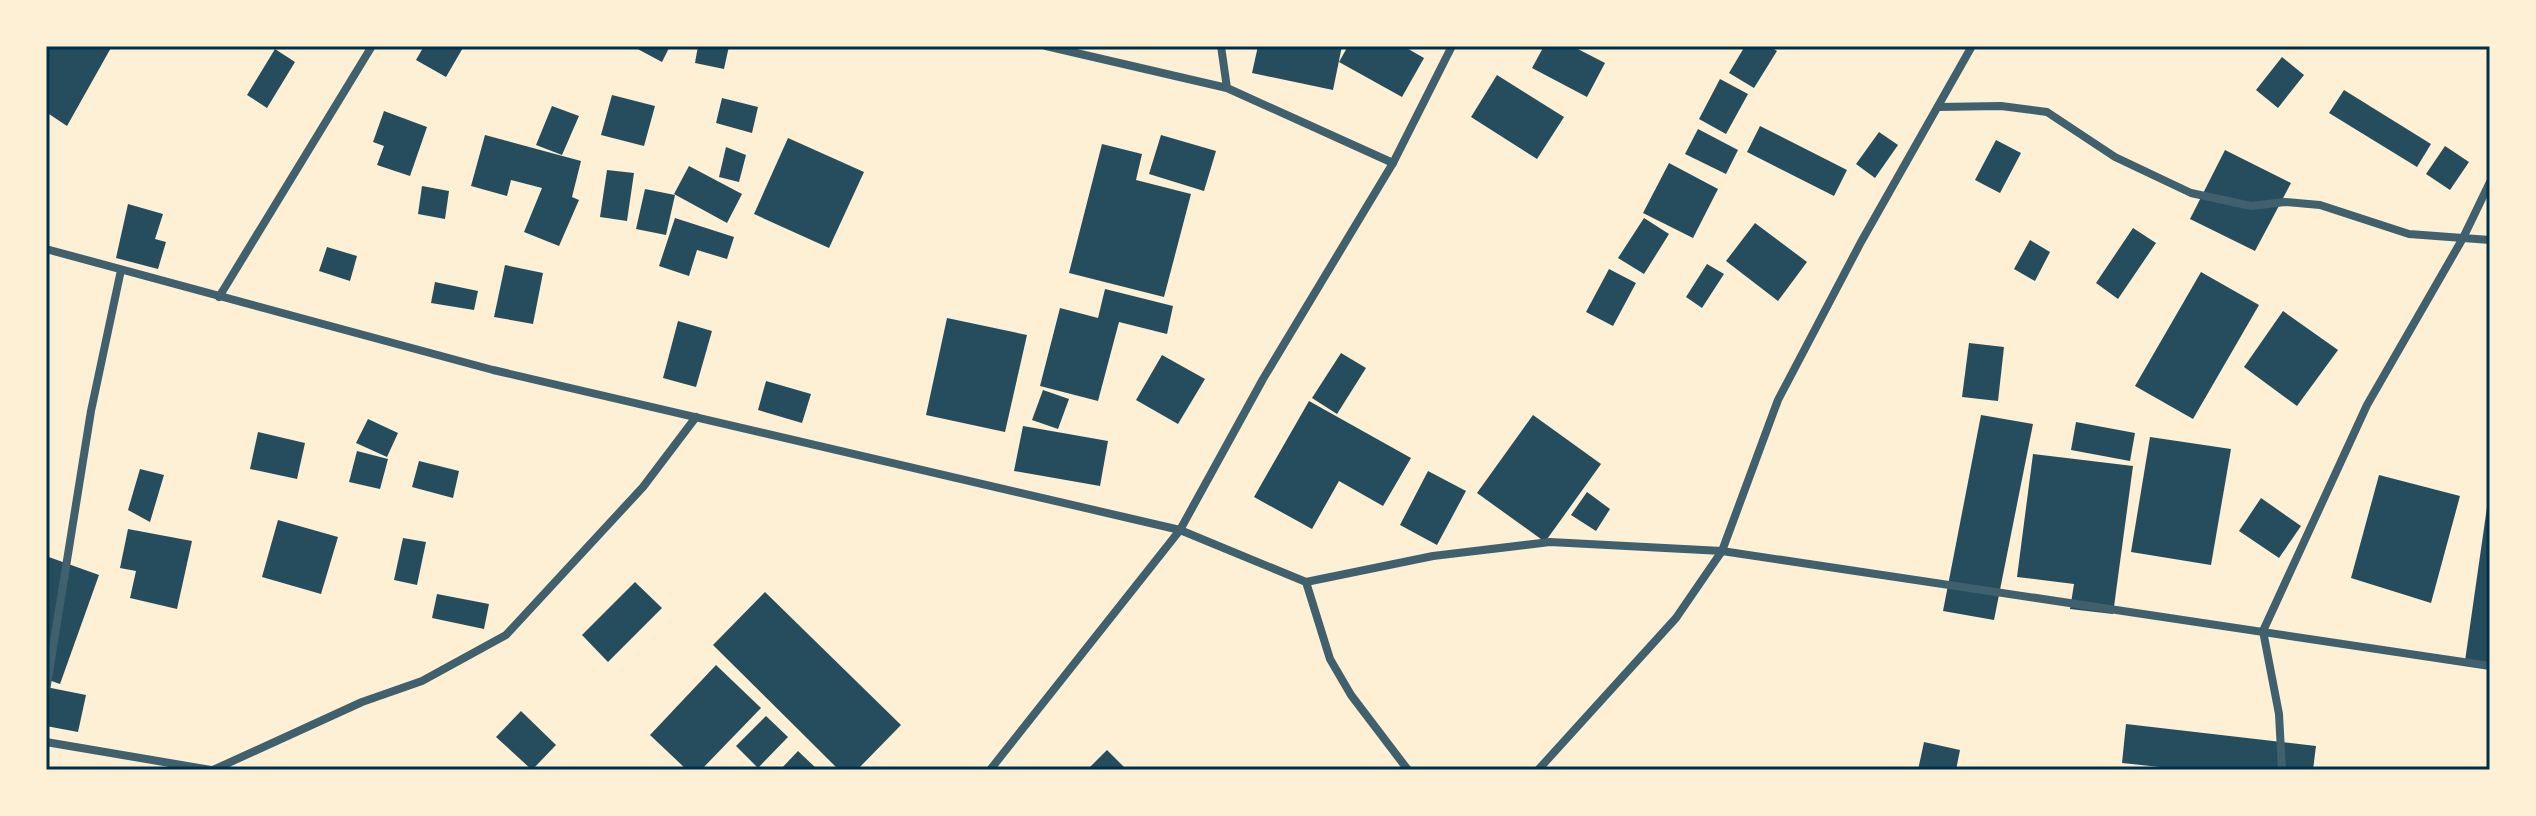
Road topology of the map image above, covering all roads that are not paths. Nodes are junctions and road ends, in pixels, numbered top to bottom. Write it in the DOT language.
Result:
graph roads {
  1 [pos="372,46"];
  2 [pos="1046,46"];
  3 [pos="1221,46"];
  4 [pos="1452,46"];
  5 [pos="1972,46"];
  6 [pos="1227,88"];
  7 [pos="1938,107"];
  8 [pos="1393,163"];
  9 [pos="2490,182"];
  10 [pos="2463,238"];
  11 [pos="2490,240"];
  12 [pos="46,249"];
  13 [pos="121,270"];
  14 [pos="219,297"];
  15 [pos="696,417"];
  16 [pos="1180,530"];
  17 [pos="1722,551"];
  18 [pos="1306,582"];
  19 [pos="2263,631"];
  20 [pos="2490,666"];
  21 [pos="46,691"];
  22 [pos="46,742"];
  23 [pos="212,770"];
  24 [pos="990,770"];
  25 [pos="1408,770"];
  26 [pos="1538,770"];
  27 [pos="2282,770"];
  1 -- 14 [label="street"];
  2 -- 6 [label="street"];
  3 -- 6 [label="street"];
  4 -- 8 [label="street"];
  5 -- 7 [label="street"];
  6 -- 8 [label="street"];
  7 -- 10 [label="street"];
  7 -- 17 [label="street"];
  8 -- 16 [label="street"];
  9 -- 10 [label="street"];
  10 -- 11 [label="street"];
  10 -- 19 [label="street"];
  12 -- 13 [label="street"];
  13 -- 14 [label="street"];
  13 -- 21 [label="street"];
  14 -- 15 [label="street"];
  15 -- 16 [label="street"];
  15 -- 23 [label="street"];
  16 -- 18 [label="street"];
  16 -- 24 [label="street"];
  17 -- 18 [label="street"];
  17 -- 19 [label="street"];
  17 -- 26 [label="street"];
  18 -- 25 [label="street"];
  19 -- 20 [label="street"];
  19 -- 27 [label="street"];
  22 -- 23 [label="street"];
}
